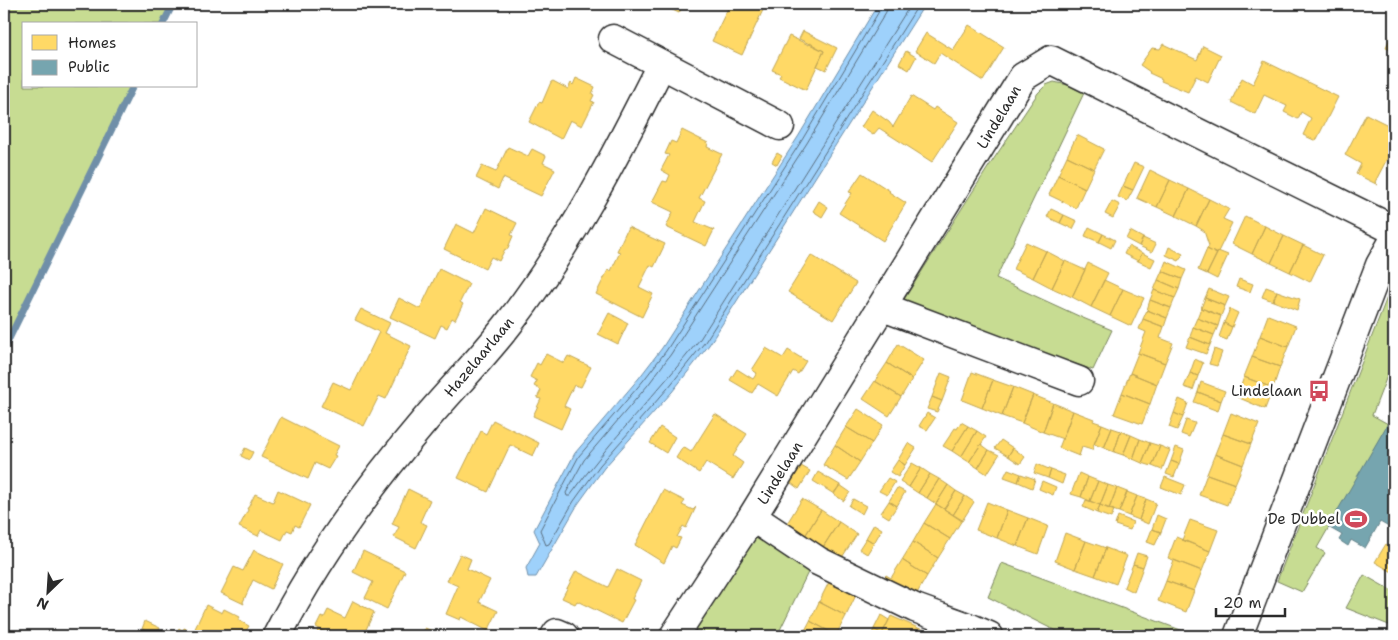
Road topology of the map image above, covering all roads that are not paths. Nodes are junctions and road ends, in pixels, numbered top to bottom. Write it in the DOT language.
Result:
graph roads {
  1 [pos="613,39"];
  2 [pos="661,65"];
  3 [pos="780,126"];
  4 [pos="1394,230"];
  5 [pos="1394,240"];
  6 [pos="883,307"];
  7 [pos="1079,381"];
  8 [pos="752,517"];
  9 [pos="981,632"];
  10 [pos="277,636"];
  11 [pos="555,636"];
  12 [pos="564,636"];
  13 [pos="674,636"];
  14 [pos="1238,636"];
  1 -- 2 [label="street"];
  2 -- 3 [label="street"];
  2 -- 10 [label="street, Hazelaarlaan"];
  4 -- 6 [label="street, Lindelaan"];
  5 -- 14 [label="street"];
  6 -- 7 [label="street"];
  6 -- 8 [label="street, Lindelaan"];
  8 -- 9 [label="street"];
  8 -- 13 [label="street, Lindelaan"];
  11 -- 12 [label="street"];
}
